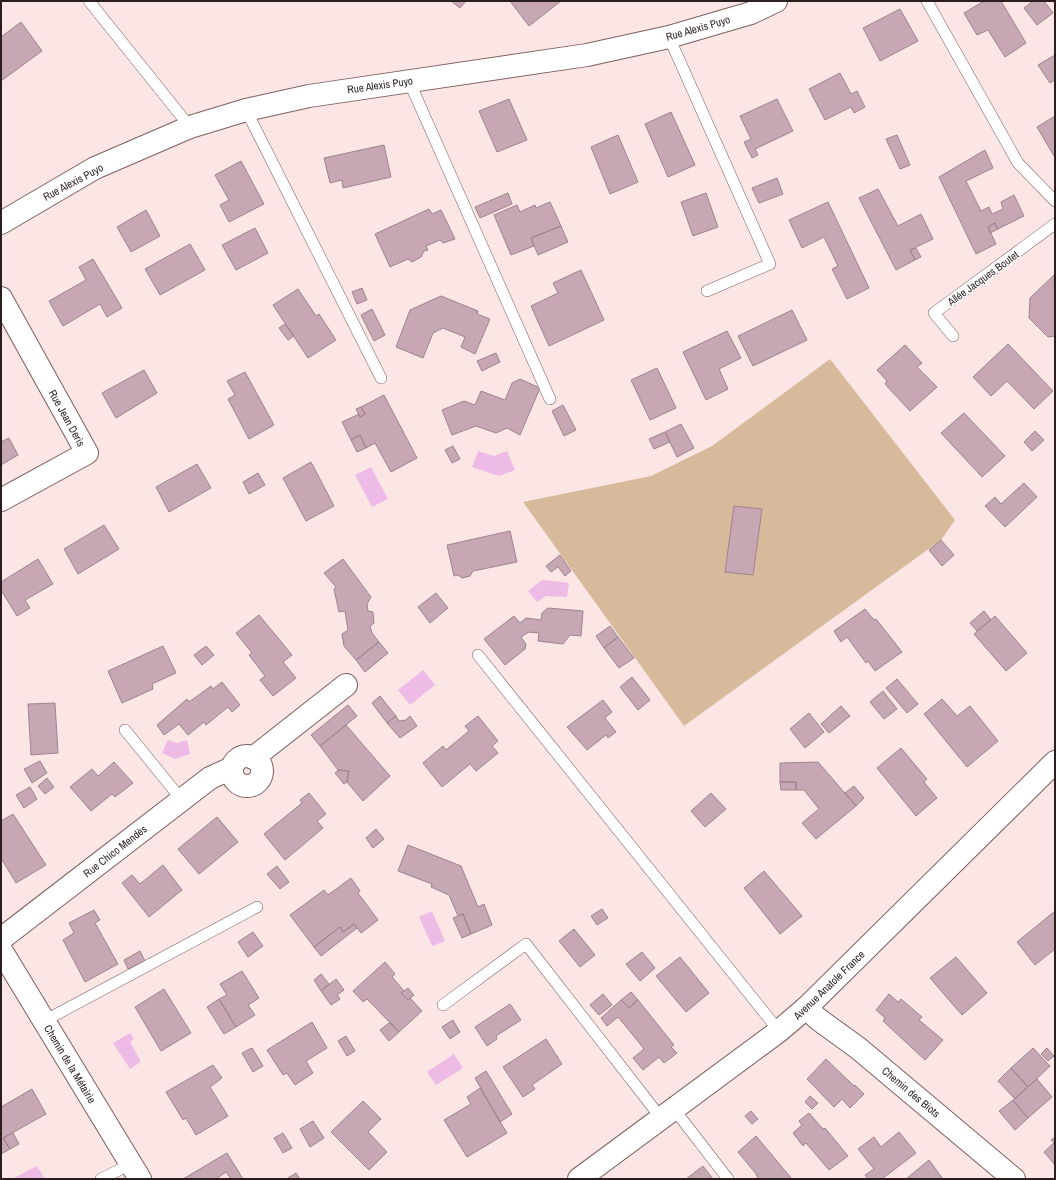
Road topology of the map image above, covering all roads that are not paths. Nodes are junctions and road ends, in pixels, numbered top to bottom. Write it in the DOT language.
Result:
graph roads {
  1 [pos="89,1"];
  2 [pos="776,1"];
  3 [pos="926,1"];
  4 [pos="669,37"];
  5 [pos="409,81"];
  6 [pos="246,110"];
  7 [pos="190,127"];
  8 [pos="1055,201"];
  9 [pos="6,217"];
  10 [pos="1055,224"];
  11 [pos="707,292"];
  12 [pos="1,298"];
  13 [pos="953,336"];
  14 [pos="381,378"];
  15 [pos="550,400"];
  16 [pos="1,500"];
  17 [pos="478,655"];
  18 [pos="346,685"];
  19 [pos="125,730"];
  20 [pos="1055,762"];
  21 [pos="182,800"];
  22 [pos="258,907"];
  23 [pos="1,939"];
  24 [pos="1,950"];
  25 [pos="443,1005"];
  26 [pos="806,1008"];
  27 [pos="44,1021"];
  28 [pos="779,1031"];
  29 [pos="667,1114"];
  30 [pos="135,1172"];
  31 [pos="101,1179"];
  32 [pos="578,1179"];
  33 [pos="728,1179"];
  34 [pos="1014,1179"];
  1 -- 7 [label="lane"];
  2 -- 4 [label="street, Rue Alexis Puyo"];
  3 -- 8 [label="lane"];
  4 -- 5 [label="street, Rue Alexis Puyo"];
  4 -- 11 [label="lane"];
  5 -- 6 [label="street, Rue Alexis Puyo"];
  5 -- 15 [label="lane"];
  6 -- 7 [label="street, Rue Alexis Puyo"];
  6 -- 14 [label="lane"];
  7 -- 9 [label="street, Rue Alexis Puyo"];
  10 -- 13 [label="lane, Allée Jacques Boutet"];
  12 -- 16 [label="street, Rue Jean Deris"];
  17 -- 28 [label="lane"];
  18 -- 21 [label="street, Rue Chico Mendès"];
  19 -- 21 [label="lane"];
  20 -- 26 [label="street, Avenue Anatole France"];
  21 -- 23 [label="street, Rue Chico Mendès"];
  22 -- 27 [label="lane"];
  24 -- 27 [label="street, Chemin de la Métairie"];
  25 -- 29 [label="lane"];
  26 -- 28 [label="street, Avenue Anatole France"];
  26 -- 34 [label="street, Chemin des Biots"];
  27 -- 30 [label="street, Chemin de la Métairie"];
  28 -- 29 [label="street, Avenue Anatole France"];
  29 -- 32 [label="street, Avenue Anatole France"];
  29 -- 33 [label="lane"];
  30 -- 31 [label="lane"];
}
